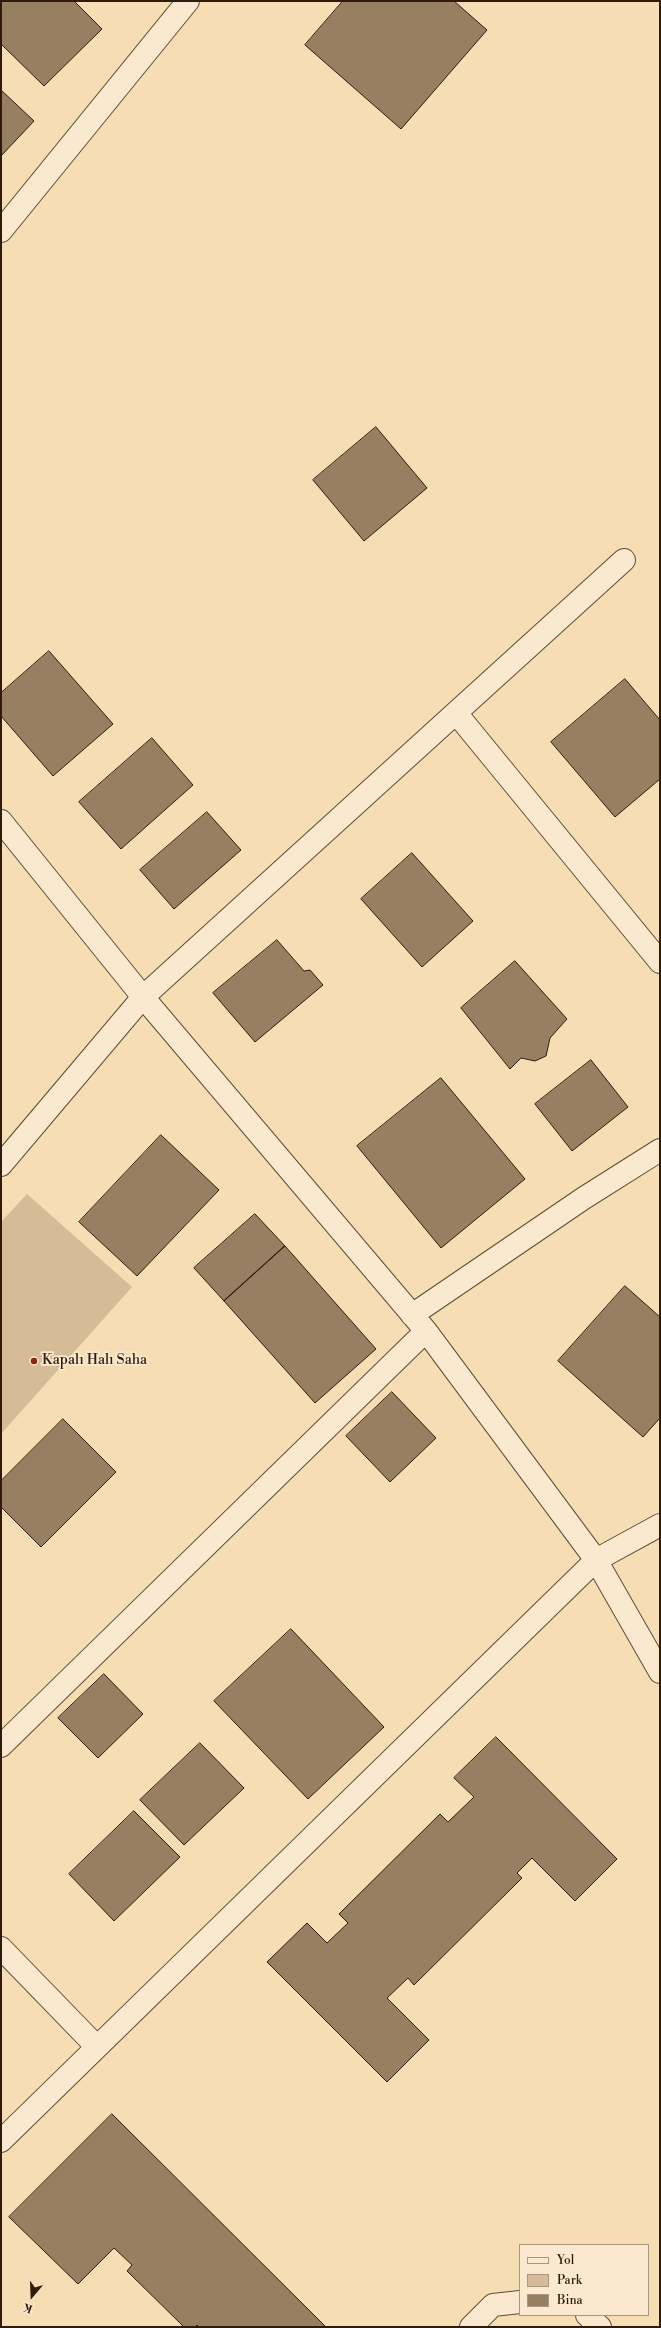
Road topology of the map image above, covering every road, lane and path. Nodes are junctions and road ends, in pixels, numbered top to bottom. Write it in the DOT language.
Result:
graph roads {
  1 [pos="188,1"];
  2 [pos="1,230"];
  3 [pos="624,560"];
  4 [pos="456,713"];
  5 [pos="1,821"];
  6 [pos="660,962"];
  7 [pos="143,997"];
  8 [pos="660,1150"];
  9 [pos="1,1165"];
  10 [pos="419,1323"];
  11 [pos="660,1525"];
  12 [pos="596,1560"];
  13 [pos="660,1672"];
  14 [pos="1,1746"];
  15 [pos="1,1948"];
  16 [pos="97,2047"];
  17 [pos="1,2141"];
  18 [pos="519,2302"];
  19 [pos="588,2316"];
  20 [pos="471,2327"];
  21 [pos="600,2327"];
  1 -- 2 [label="street"];
  3 -- 4 [label="street"];
  4 -- 6 [label="street"];
  4 -- 7 [label="street"];
  5 -- 7 [label="street"];
  7 -- 9 [label="street"];
  7 -- 10 [label="street"];
  8 -- 10 [label="street"];
  10 -- 12 [label="street"];
  10 -- 14 [label="street"];
  11 -- 12 [label="street"];
  12 -- 13 [label="street"];
  12 -- 16 [label="street"];
  15 -- 16 [label="street"];
  16 -- 17 [label="street"];
  18 -- 20 [label="street"];
  19 -- 21 [label="street"];
}
